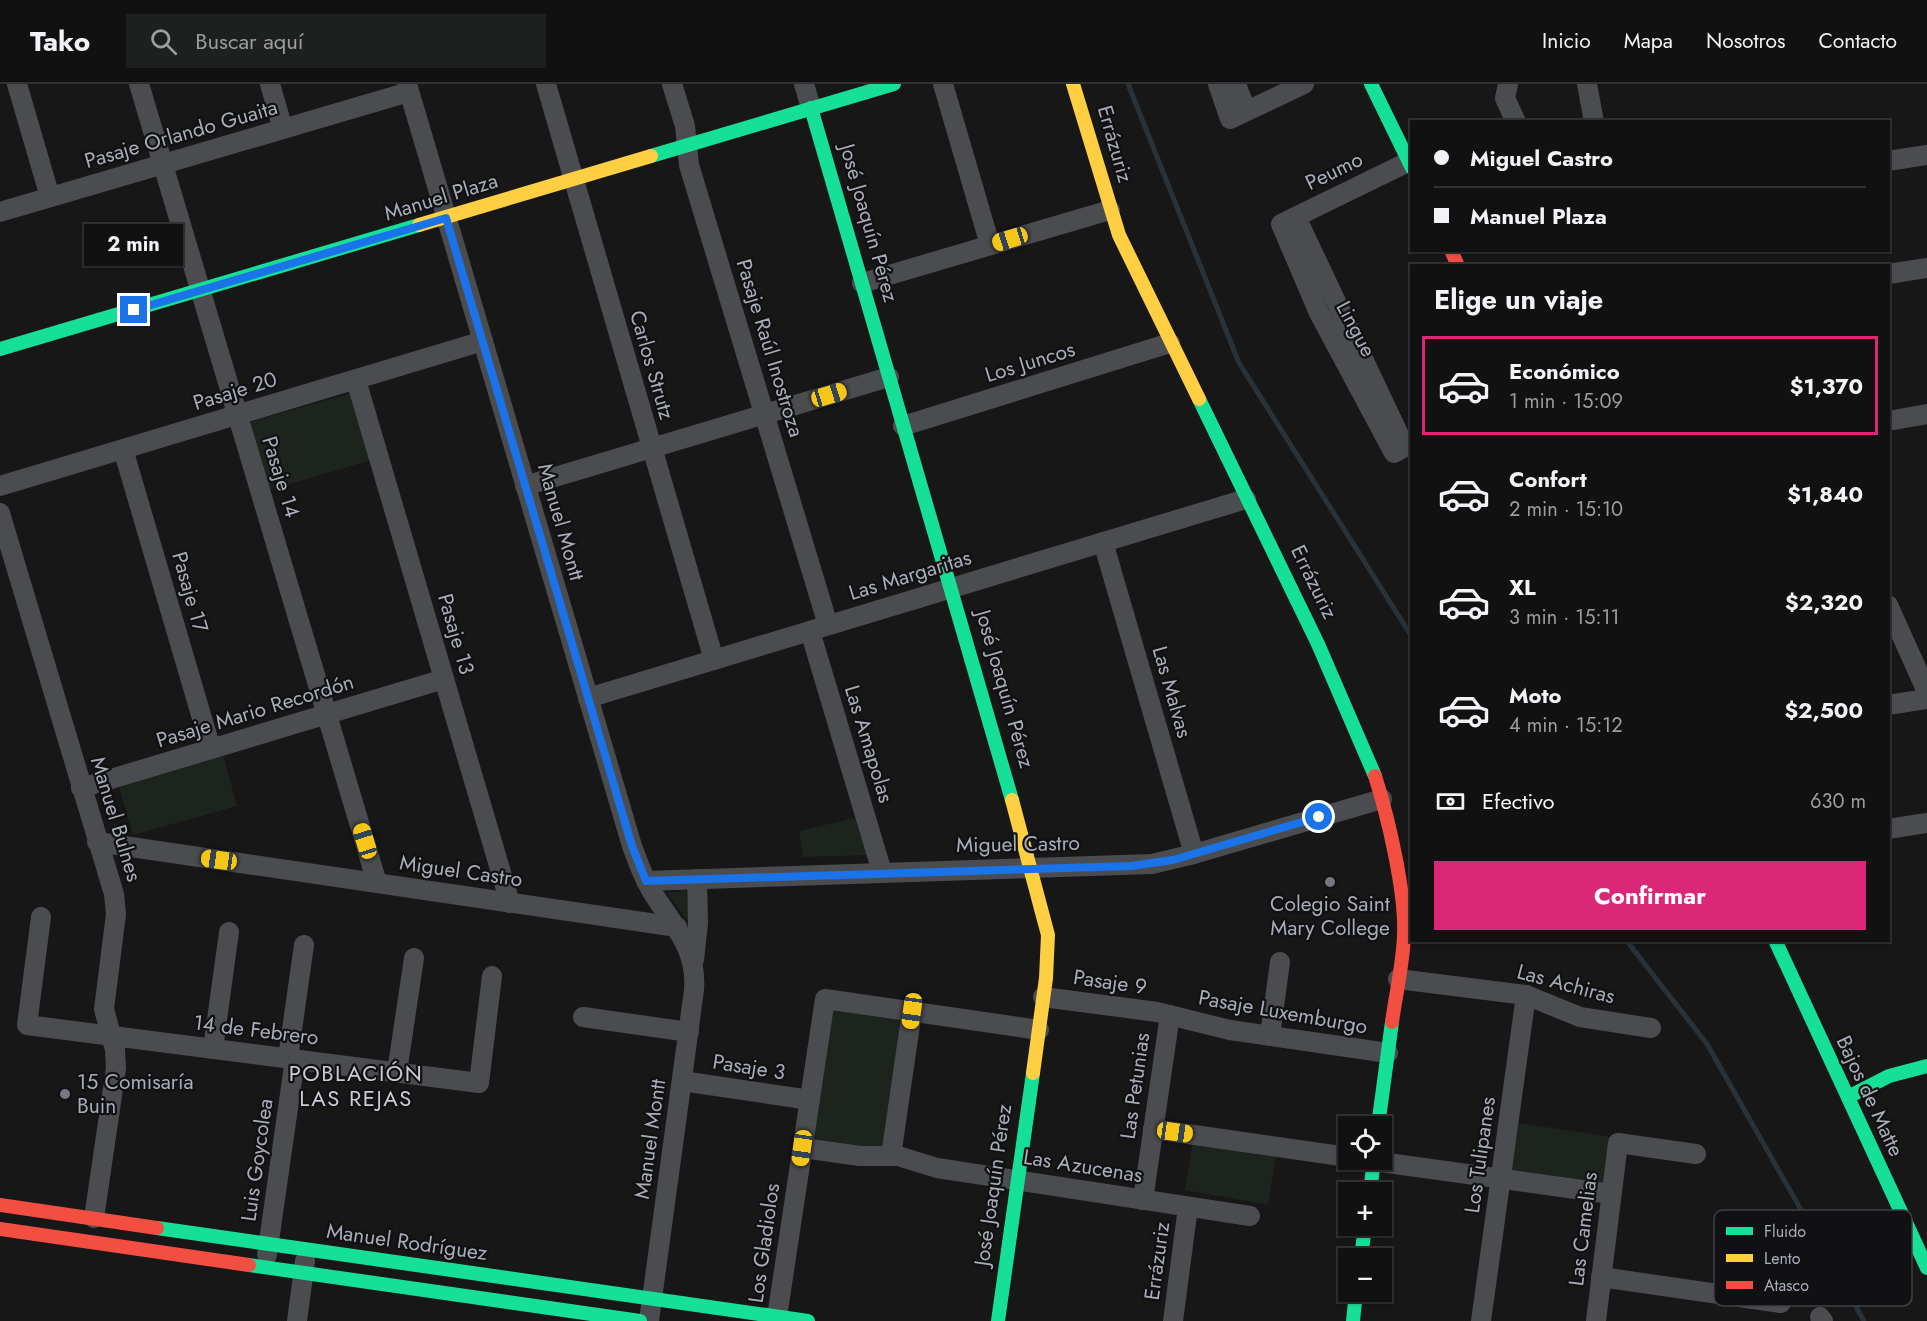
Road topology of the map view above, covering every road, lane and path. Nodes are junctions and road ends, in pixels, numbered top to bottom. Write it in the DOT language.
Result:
graph roads {
  1 [pos="17,84"];
  2 [pos="139,84"];
  3 [pos="270,84"];
  4 [pos="546,84"];
  5 [pos="672,84"];
  6 [pos="804,84"];
  7 [pos="894,84"];
  8 [pos="943,84"];
  9 [pos="1073,84"];
  10 [pos="1218,84"];
  11 [pos="1236,84"];
  12 [pos="1304,84"];
  13 [pos="1371,84"];
  14 [pos="1508,84"];
  15 [pos="1587,84"];
  16 [pos="408,88"];
  17 [pos="811,108"];
  18 [pos="1238,115"];
  19 [pos="1515,120"];
  20 [pos="1594,120"];
  21 [pos="283,129"];
  22 [pos="687,146"];
  23 [pos="1927,154"];
  24 [pos="1890,161"];
  25 [pos="163,164"];
  26 [pos="1410,165"];
  27 [pos="573,180"];
  28 [pos="50,197"];
  29 [pos="1110,210"];
  30 [pos="0,212"];
  31 [pos="446,218"];
  32 [pos="1288,220"];
  33 [pos="990,245"];
  34 [pos="1927,268"];
  35 [pos="1890,274"];
  36 [pos="862,283"];
  37 [pos="200,290"];
  38 [pos="483,341"];
  39 [pos="1170,343"];
  40 [pos="0,349"];
  41 [pos="889,377"];
  42 [pos="356,380"];
  43 [pos="765,414"];
  44 [pos="1927,414"];
  45 [pos="237,415"];
  46 [pos="1890,421"];
  47 [pos="903,426"];
  48 [pos="652,448"];
  49 [pos="1404,448"];
  50 [pos="123,449"];
  51 [pos="0,486"];
  52 [pos="525,486"];
  53 [pos="1246,499"];
  54 [pos="0,513"];
  55 [pos="1103,542"];
  56 [pos="6,555"];
  57 [pos="950,588"];
  58 [pos="1890,609"];
  59 [pos="819,628"];
  60 [pos="714,660"];
  61 [pos="444,680"];
  62 [pos="1927,692"];
  63 [pos="588,698"];
  64 [pos="1927,699"];
  65 [pos="1890,705"];
  66 [pos="326,714"];
  67 [pos="211,749"];
  68 [pos="81,788"];
  69 [pos="1382,798"];
  70 [pos="1927,823"];
  71 [pos="1890,829"];
  72 [pos="97,842"];
  73 [pos="1194,854"];
  74 [pos="1032,868"];
  75 [pos="882,872"];
  76 [pos="697,879"];
  77 [pos="646,881"];
  78 [pos="377,883"];
  79 [pos="510,903"];
  80 [pos="41,917"];
  81 [pos="677,927"];
  82 [pos="229,932"];
  83 [pos="1776,942"];
  84 [pos="304,945"];
  85 [pos="414,958"];
  86 [pos="1280,962"];
  87 [pos="694,963"];
  88 [pos="492,976"];
  89 [pos="1398,979"];
  90 [pos="1526,995"];
  91 [pos="1043,997"];
  92 [pos="912,1011"];
  93 [pos="1170,1015"];
  94 [pos="583,1017"];
  95 [pos="1651,1028"];
  96 [pos="1039,1030"];
  97 [pos="688,1032"];
  98 [pos="111,1035"];
  99 [pos="1270,1036"];
  100 [pos="213,1048"];
  101 [pos="1388,1053"];
  102 [pos="292,1059"];
  103 [pos="1927,1066"];
  104 [pos="398,1072"];
  105 [pos="682,1081"];
  106 [pos="1848,1097"];
  107 [pos="810,1100"];
  108 [pos="1379,1116"];
  109 [pos="1153,1129"];
  110 [pos="802,1148"];
  111 [pos="1696,1154"];
  112 [pos="891,1156"];
  113 [pos="1338,1156"];
  114 [pos="1392,1163"];
  115 [pos="1501,1179"];
  116 [pos="1018,1181"];
  117 [pos="1611,1194"];
  118 [pos="1143,1200"];
  119 [pos="0,1205"];
  120 [pos="1188,1207"];
  121 [pos="1900,1210"];
  122 [pos="1250,1216"];
  123 [pos="94,1218"];
  124 [pos="0,1229"];
  125 [pos="1912,1236"];
  126 [pos="269,1244"];
  127 [pos="307,1249"];
  128 [pos="266,1267"];
  129 [pos="1927,1269"];
  130 [pos="303,1272"];
  131 [pos="1601,1277"];
  132 [pos="1714,1293"];
  133 [pos="652,1299"];
  134 [pos="1355,1302"];
  135 [pos="777,1317"];
  136 [pos="297,1321"];
  137 [pos="640,1321"];
  138 [pos="649,1321"];
  139 [pos="808,1321"];
  140 [pos="998,1321"];
  141 [pos="1173,1321"];
  142 [pos="1353,1321"];
  143 [pos="1481,1321"];
  144 [pos="1596,1321"];
  1 -- 28 [label="street"];
  2 -- 25 [label="street, Pasaje 14"];
  3 -- 21 [label="street"];
  4 -- 27 [label="street, Carlos Strutz"];
  5 -- 22 [label="street, Pasaje Raúl Inostroza"];
  6 -- 17 [label="street, José Joaquín Pérez"];
  7 -- 17 [label="street, Manuel Plaza"];
  8 -- 33 [label="street"];
  9 -- 29 [label="street, Errázuriz"];
  10 -- 18 [label="street"];
  11 -- 18 [label="street"];
  12 -- 18 [label="street"];
  13 -- 26 [label="street"];
  14 -- 19 [label="street"];
  15 -- 20 [label="street"];
  16 -- 21 [label="street, Pasaje Orlando Guaita"];
  16 -- 31 [label="street, Manuel Montt"];
  17 -- 22 [label="street, Manuel Plaza"];
  17 -- 36 [label="street, José Joaquín Pérez"];
  21 -- 25 [label="street, Pasaje Orlando Guaita"];
  22 -- 27 [label="street, Manuel Plaza"];
  22 -- 43 [label="street, Pasaje Raúl Inostroza"];
  23 -- 24 [label="street"];
  25 -- 28 [label="street, Pasaje Orlando Guaita"];
  25 -- 37 [label="street, Pasaje 14"];
  26 -- 32 [label="street, Peumo"];
  27 -- 31 [label="street, Manuel Plaza"];
  27 -- 48 [label="street, Carlos Strutz"];
  28 -- 30 [label="street, Pasaje Orlando Guaita"];
  29 -- 33 [label="street"];
  29 -- 39 [label="street, Errázuriz"];
  31 -- 37 [label="street, Manuel Plaza"];
  31 -- 38 [label="street, Manuel Montt"];
  32 -- 49 [label="street, Lingue"];
  33 -- 36 [label="street"];
  34 -- 35 [label="street"];
  36 -- 41 [label="street, José Joaquín Pérez"];
  37 -- 40 [label="street, Manuel Plaza"];
  37 -- 45 [label="street, Pasaje 14"];
  38 -- 42 [label="street, Pasaje 20"];
  38 -- 52 [label="street, Manuel Montt"];
  39 -- 47 [label="street, Los Juncos"];
  39 -- 53 [label="street, Errázuriz"];
  41 -- 43 [label="street"];
  41 -- 47 [label="street, José Joaquín Pérez"];
  42 -- 45 [label="street, Pasaje 20"];
  42 -- 61 [label="street, Pasaje 13"];
  43 -- 48 [label="street"];
  43 -- 59 [label="street, Pasaje Raúl Inostroza"];
  44 -- 46 [label="street"];
  45 -- 50 [label="street, Pasaje 20"];
  45 -- 66 [label="street, Pasaje 14"];
  47 -- 57 [label="street, José Joaquín Pérez"];
  48 -- 52 [label="street"];
  48 -- 60 [label="street, Carlos Strutz"];
  50 -- 51 [label="street, Pasaje 20"];
  50 -- 67 [label="street, Pasaje 17"];
  52 -- 63 [label="street, Manuel Montt"];
  53 -- 55 [label="street, Las Margaritas"];
  53 -- 69 [label="street, Errázuriz"];
  54 -- 56 [label="street, Manuel Bulnes"];
  55 -- 57 [label="street, Las Margaritas"];
  55 -- 73 [label="street, Las Malvas"];
  56 -- 68 [label="street, Manuel Bulnes"];
  57 -- 59 [label="street, Las Margaritas"];
  57 -- 74 [label="street, José Joaquín Pérez"];
  58 -- 62 [label="street"];
  59 -- 60 [label="street, Las Margaritas"];
  59 -- 75 [label="street, Las Amapolas"];
  60 -- 63 [label="street, Las Margaritas"];
  61 -- 66 [label="street, Pasaje Mario Recordón"];
  61 -- 79 [label="street, Pasaje 13"];
  63 -- 77 [label="street, Manuel Montt"];
  64 -- 65 [label="street"];
  66 -- 67 [label="street, Pasaje Mario Recordón"];
  66 -- 78 [label="street, Pasaje 14"];
  67 -- 68 [label="street, Pasaje Mario Recordón"];
  68 -- 72 [label="street, Manuel Bulnes"];
  69 -- 73 [label="street, Miguel Castro"];
  69 -- 89 [label="street, Errázuriz"];
  70 -- 71 [label="street"];
  72 -- 78 [label="street, Miguel Castro"];
  72 -- 98 [label="street, Manuel Bulnes"];
  73 -- 74 [label="street, Miguel Castro"];
  74 -- 75 [label="street, Miguel Castro"];
  74 -- 91 [label="street, José Joaquín Pérez"];
  75 -- 76 [label="street, Miguel Castro"];
  76 -- 77 [label="street, Miguel Castro"];
  76 -- 87 [label="street, Manuel Montt"];
  77 -- 81 [label="street, Manuel Montt"];
  78 -- 79 [label="street, Miguel Castro"];
  79 -- 81 [label="street, Miguel Castro"];
  80 -- 98 [label="street, 14 de Febrero"];
  81 -- 87 [label="street, Manuel Montt"];
  82 -- 100 [label="street"];
  83 -- 106 [label="street, Bajos de Matte"];
  84 -- 102 [label="street, Luis Goycolea"];
  85 -- 104 [label="street"];
  86 -- 99 [label="street"];
  87 -- 97 [label="street, Manuel Montt"];
  88 -- 104 [label="street, 14 de Febrero"];
  89 -- 90 [label="street, Las Achiras"];
  89 -- 101 [label="street, Errázuriz"];
  90 -- 95 [label="street, Las Achiras"];
  90 -- 115 [label="street, Los Tulipanes"];
  91 -- 93 [label="street, Pasaje 9"];
  91 -- 96 [label="street, José Joaquín Pérez"];
  92 -- 96 [label="street"];
  92 -- 107 [label="street, Los Gladiolos"];
  92 -- 112 [label="street"];
  93 -- 99 [label="street, Pasaje Luxemburgo"];
  93 -- 109 [label="street, Las Petunias"];
  94 -- 97 [label="street"];
  96 -- 116 [label="street, José Joaquín Pérez"];
  97 -- 105 [label="street, Manuel Montt"];
  98 -- 100 [label="street, 14 de Febrero"];
  98 -- 123 [label="street, Manuel Bulnes"];
  99 -- 101 [label="street, Pasaje Luxemburgo"];
  100 -- 102 [label="street, 14 de Febrero"];
  101 -- 108 [label="street, Errázuriz"];
  102 -- 104 [label="street, 14 de Febrero"];
  102 -- 126 [label="street, Luis Goycolea"];
  103 -- 106 [label="street"];
  105 -- 107 [label="street, Pasaje 3"];
  105 -- 133 [label="street, Manuel Montt"];
  106 -- 121 [label="street, Bajos de Matte"];
  107 -- 110 [label="street, Los Gladiolos"];
  109 -- 113 [label="street"];
  109 -- 118 [label="street, Las Petunias"];
  110 -- 112 [label="street, Las Azucenas"];
  110 -- 135 [label="street, Los Gladiolos"];
  111 -- 117 [label="street, Las Camelias"];
  112 -- 116 [label="street, Las Azucenas"];
  114 -- 115 [label="street"];
  115 -- 117 [label="street"];
  115 -- 143 [label="street, Los Tulipanes"];
  116 -- 118 [label="street, Las Azucenas"];
  116 -- 140 [label="street, José Joaquín Pérez"];
  117 -- 131 [label="street, Las Camelias"];
  118 -- 120 [label="street, Las Azucenas"];
  119 -- 123 [label="street, Manuel Rodríguez"];
  120 -- 122 [label="street, Las Azucenas"];
  120 -- 141 [label="street, Errázuriz"];
  123 -- 126 [label="street, Manuel Rodríguez"];
  124 -- 128 [label="street"];
  125 -- 129 [label="street, Bajos de Matte"];
  126 -- 127 [label="street, Manuel Rodríguez"];
  126 -- 128 [label="street, Luis Goycolea"];
  127 -- 130 [label="street"];
  127 -- 133 [label="street, Manuel Rodríguez"];
  128 -- 130 [label="street"];
  130 -- 136 [label="street"];
  130 -- 137 [label="street"];
  131 -- 132 [label="street"];
  131 -- 144 [label="street, Las Camelias"];
  133 -- 135 [label="street, Manuel Rodríguez"];
  133 -- 138 [label="street, Manuel Montt"];
  134 -- 142 [label="street"];
  135 -- 139 [label="street, Manuel Rodríguez"];
}
